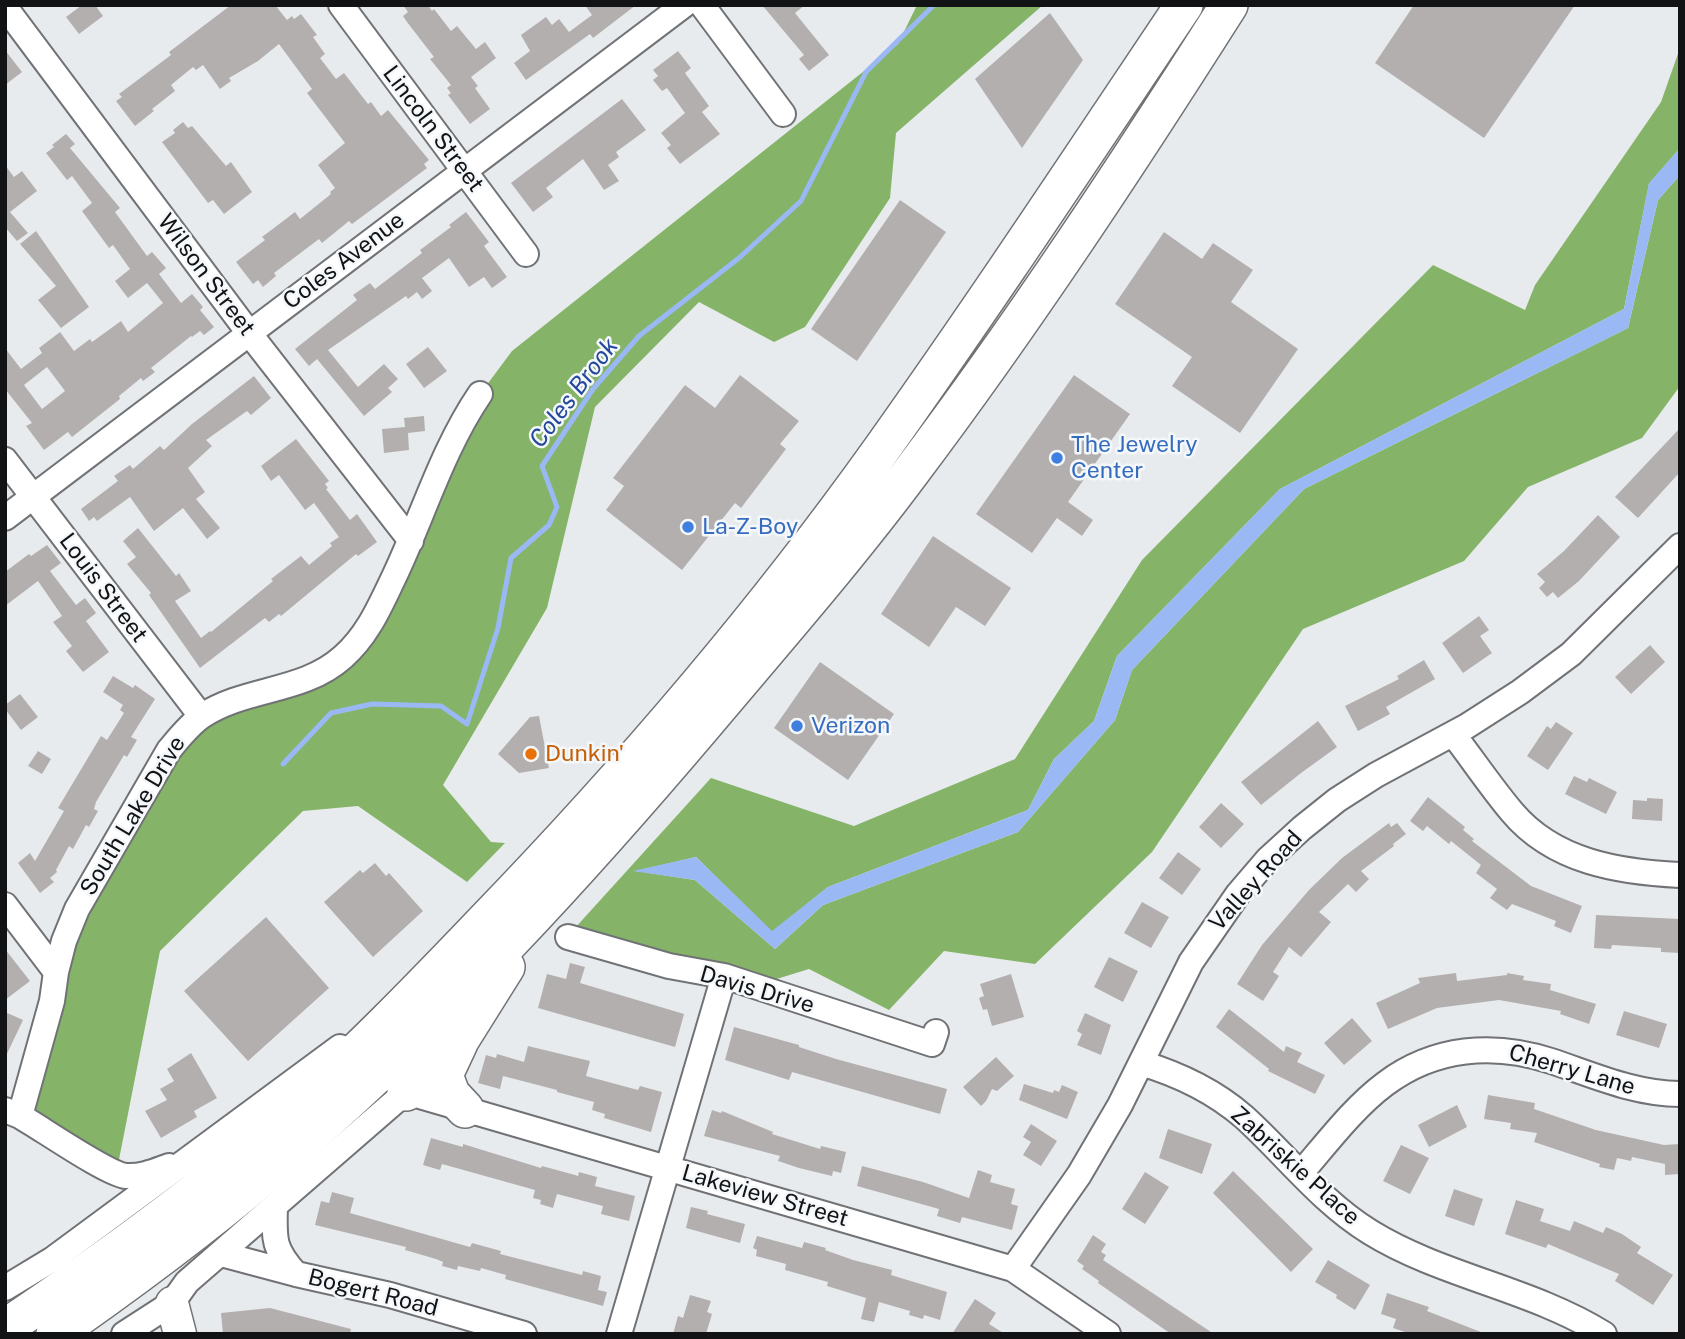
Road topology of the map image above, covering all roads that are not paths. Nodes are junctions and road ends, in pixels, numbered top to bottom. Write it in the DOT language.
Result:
graph roads {
  1 [pos="341,5"];
  2 [pos="684,5"];
  3 [pos="702,5"];
  4 [pos="1184,5"];
  5 [pos="1229,5"];
  6 [pos="5,7"];
  7 [pos="783,114"];
  8 [pos="464,170"];
  9 [pos="526,254"];
  10 [pos="249,333"];
  11 [pos="480,394"];
  12 [pos="5,460"];
  13 [pos="33,497"];
  14 [pos="5,518"];
  15 [pos="411,541"];
  16 [pos="1680,546"];
  17 [pos="201,716"];
  18 [pos="1453,734"];
  19 [pos="1680,875"];
  20 [pos="5,905"];
  21 [pos="541,910"];
  22 [pos="568,937"];
  23 [pos="56,972"];
  24 [pos="724,976"];
  25 [pos="426,983"];
  26 [pos="386,1013"];
  27 [pos="936,1032"];
  28 [pos="460,1042"];
  29 [pos="1141,1063"];
  30 [pos="406,1092"];
  31 [pos="1680,1094"];
  32 [pos="465,1109"];
  33 [pos="13,1113"];
  34 [pos="196,1155"];
  35 [pos="667,1168"];
  36 [pos="1301,1173"];
  37 [pos="275,1207"];
  38 [pos="221,1254"];
  39 [pos="1013,1269"];
  40 [pos="296,1274"];
  41 [pos="5,1288"];
  42 [pos="172,1303"];
  43 [pos="5,1328"];
  44 [pos="55,1334"];
  45 [pos="124,1334"];
  46 [pos="180,1334"];
  47 [pos="523,1334"];
  48 [pos="619,1334"];
  49 [pos="1108,1334"];
  50 [pos="1604,1334"];
  1 -- 8 [label="street, Lincoln Street"];
  2 -- 8 [label="street, Coles Avenue"];
  3 -- 7 [label="street"];
  4 -- 25 [label="highway"];
  5 -- 21 [label="highway"];
  6 -- 10 [label="street, Wilson Street"];
  8 -- 9 [label="street, Lincoln Street"];
  8 -- 10 [label="street, Coles Avenue"];
  10 -- 13 [label="street, Coles Avenue"];
  10 -- 15 [label="street, Wilson Street"];
  11 -- 15 [label="street, South Lake Drive"];
  12 -- 13 [label="street, Louis Street"];
  13 -- 14 [label="street, Coles Avenue"];
  13 -- 17 [label="street, Louis Street"];
  15 -- 17 [label="street, South Lake Drive"];
  16 -- 18 [label="street, Valley Road"];
  17 -- 23 [label="street, South Lake Drive"];
  18 -- 19 [label="street"];
  18 -- 29 [label="street, Valley Road"];
  20 -- 23 [label="street"];
  21 -- 28 [label="highway"];
  21 -- 44 [label="highway"];
  22 -- 24 [label="street, Davis Drive"];
  23 -- 33 [label="street, South Lake Drive"];
  24 -- 27 [label="street, Davis Drive"];
  24 -- 35 [label="street"];
  25 -- 26 [label="highway"];
  25 -- 43 [label="highway"];
  26 -- 34 [label="street"];
  28 -- 30 [label="highway"];
  28 -- 32 [label="highway"];
  29 -- 36 [label="street, Zabriskie Place"];
  29 -- 39 [label="street, Valley Road"];
  30 -- 32 [label="street, Lakeview Street"];
  30 -- 37 [label="street"];
  31 -- 36 [label="street, Cherry Lane"];
  32 -- 35 [label="street, Lakeview Street"];
  33 -- 34 [label="street"];
  34 -- 41 [label="street"];
  35 -- 39 [label="street, Lakeview Street"];
  35 -- 48 [label="street"];
  36 -- 50 [label="street, Zabriskie Place"];
  37 -- 38 [label="street"];
  37 -- 40 [label="street"];
  38 -- 40 [label="street, Bogert Road"];
  38 -- 42 [label="street"];
  39 -- 49 [label="street, Lakeview Street"];
  40 -- 47 [label="street, Bogert Road"];
  42 -- 45 [label="street"];
  42 -- 46 [label="main road"];
}
